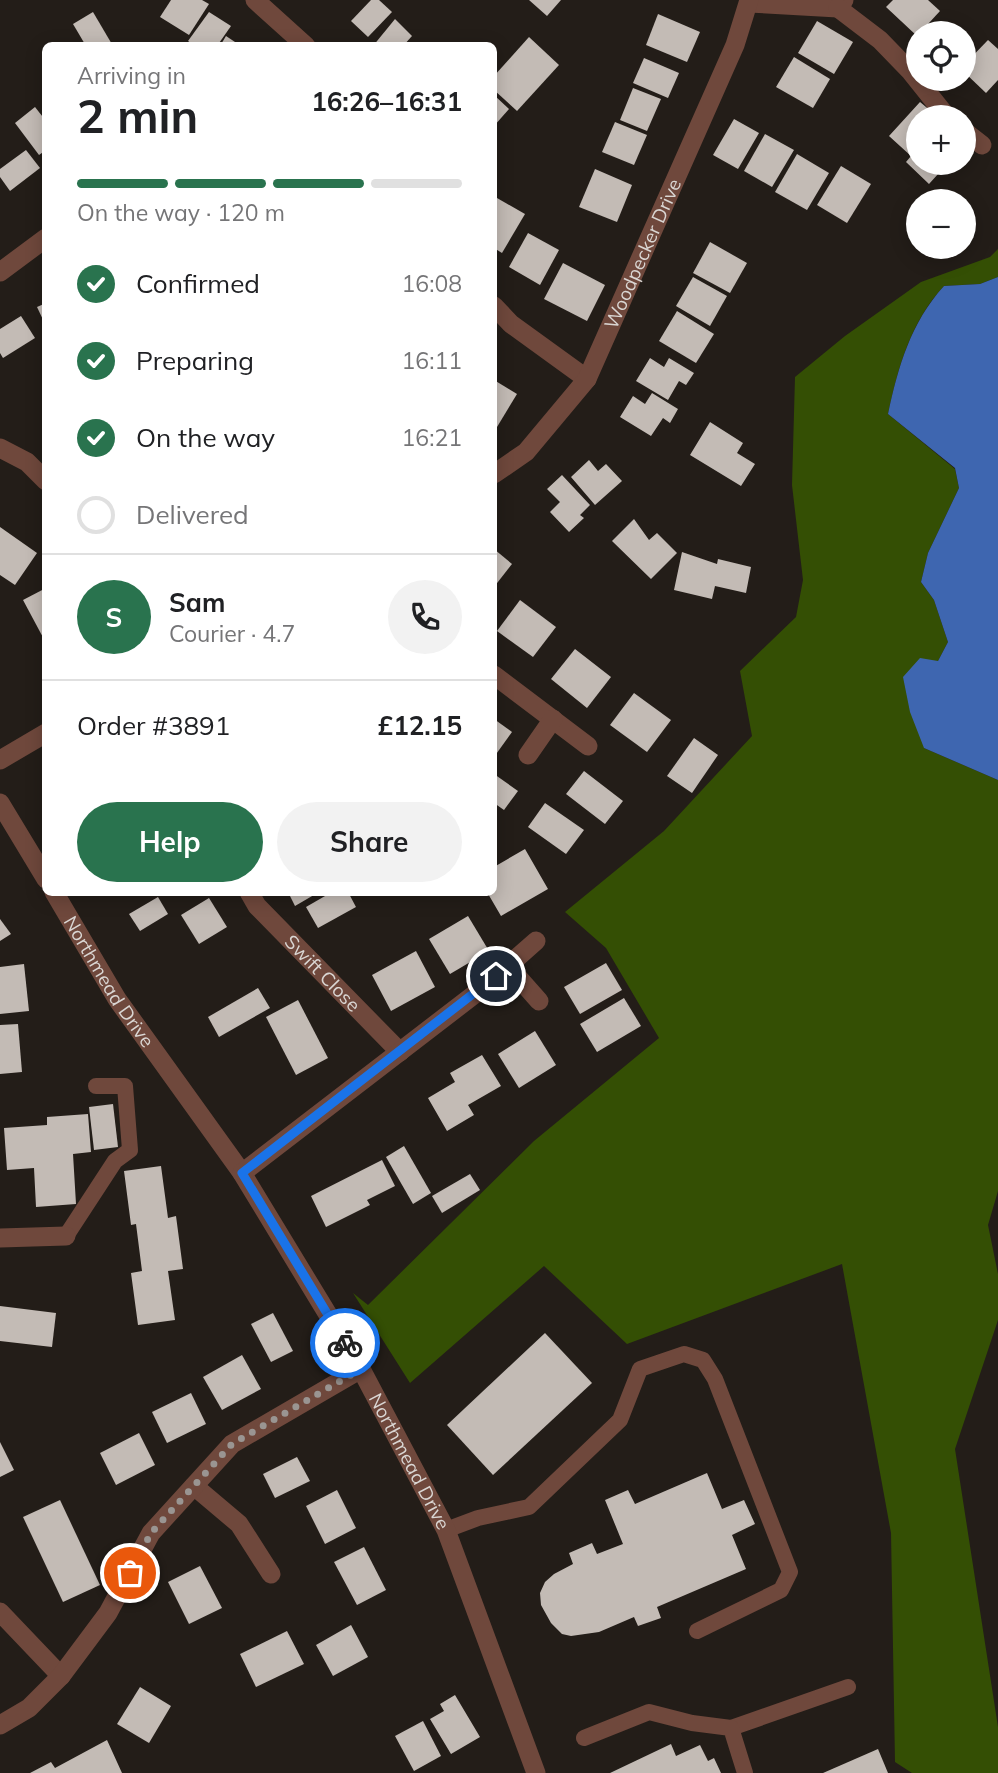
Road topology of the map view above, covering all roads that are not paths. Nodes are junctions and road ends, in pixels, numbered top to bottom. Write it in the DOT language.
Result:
graph roads {
  1 [pos="255,0"];
  2 [pos="749,1"];
  3 [pos="841,4"];
  4 [pos="302,42"];
  5 [pos="937,105"];
  6 [pos="976,140"];
  7 [pos="982,145"];
  8 [pos="42,242"];
  9 [pos="0,272"];
  10 [pos="497,309"];
  11 [pos="587,379"];
  12 [pos="0,448"];
  13 [pos="497,472"];
  14 [pos="42,477"];
  15 [pos="497,677"];
  16 [pos="554,719"];
  17 [pos="42,735"];
  18 [pos="589,746"];
  19 [pos="528,755"];
  20 [pos="0,760"];
  21 [pos="0,803"];
  22 [pos="42,872"];
  23 [pos="56,896"];
  24 [pos="251,896"];
  25 [pos="536,941"];
  26 [pos="508,966"];
  27 [pos="539,1001"];
  28 [pos="400,1052"];
  29 [pos="96,1086"];
  30 [pos="242,1173"];
  31 [pos="66,1236"];
  32 [pos="0,1238"];
  33 [pos="361,1369"];
  34 [pos="194,1486"];
  35 [pos="446,1530"];
  36 [pos="271,1574"];
  37 [pos="0,1612"];
  38 [pos="697,1632"];
  39 [pos="61,1675"];
  40 [pos="848,1687"];
  41 [pos="0,1725"];
  42 [pos="731,1728"];
  43 [pos="584,1738"];
  44 [pos="536,1773"];
  45 [pos="745,1773"];
  1 -- 4 [label="street"];
  2 -- 3 [label="street, Woodpecker Drive"];
  2 -- 11 [label="street, Woodpecker Drive"];
  3 -- 5 [label="street, Woodpecker Drive"];
  6 -- 7 [label="street"];
  8 -- 9 [label="street"];
  10 -- 11 [label="street"];
  11 -- 13 [label="street, Woodpecker Drive"];
  12 -- 14 [label="street"];
  15 -- 16 [label="street"];
  16 -- 18 [label="street"];
  16 -- 19 [label="street"];
  17 -- 20 [label="street"];
  21 -- 22 [label="street"];
  23 -- 30 [label="street, Northmead Drive"];
  24 -- 28 [label="street, Swift Close"];
  25 -- 26 [label="street"];
  26 -- 27 [label="street"];
  26 -- 28 [label="street"];
  28 -- 30 [label="street"];
  29 -- 31 [label="lane"];
  30 -- 33 [label="street, Northmead Drive"];
  31 -- 32 [label="street"];
  33 -- 34 [label="street"];
  33 -- 35 [label="street, Northmead Drive"];
  34 -- 36 [label="street"];
  34 -- 39 [label="street"];
  35 -- 38 [label="lane"];
  35 -- 44 [label="street, Northmead Drive"];
  37 -- 39 [label="street"];
  39 -- 41 [label="street"];
  40 -- 42 [label="lane"];
  42 -- 43 [label="lane"];
  42 -- 45 [label="lane"];
}
